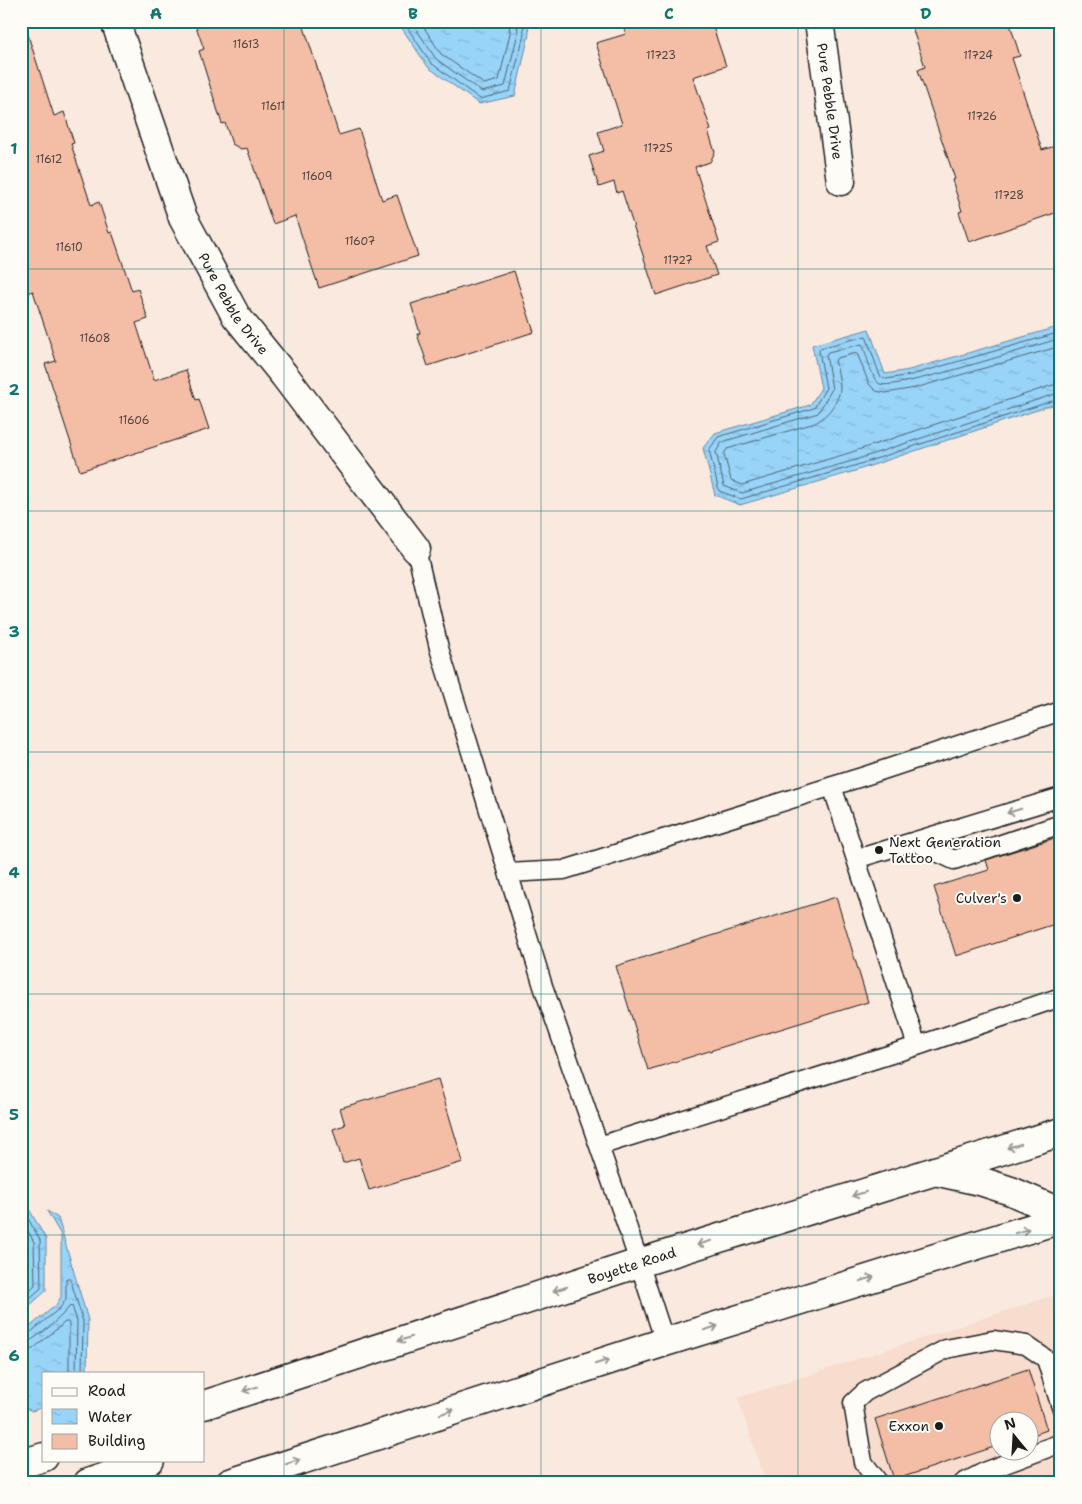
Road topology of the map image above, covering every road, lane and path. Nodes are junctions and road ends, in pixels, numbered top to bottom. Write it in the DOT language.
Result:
graph roads {
  1 [pos="116,21"];
  2 [pos="819,21"];
  3 [pos="841,181"];
  4 [pos="416,549"];
  5 [pos="1061,711"];
  6 [pos="832,786"];
  7 [pos="1061,797"];
  8 [pos="1061,824"];
  9 [pos="915,842"];
  10 [pos="856,859"];
  11 [pos="508,873"];
  12 [pos="1061,997"];
  13 [pos="917,1046"];
  14 [pos="1061,1132"];
  15 [pos="599,1146"];
  16 [pos="935,1171"];
  17 [pos="1061,1213"];
  18 [pos="1061,1219"];
  19 [pos="639,1263"];
  20 [pos="665,1342"];
  21 [pos="205,1405"];
  22 [pos="1061,1407"];
  23 [pos="1061,1443"];
  24 [pos="42,1458"];
  25 [pos="146,1462"];
  26 [pos="21,1464"];
  27 [pos="88,1483"];
  28 [pos="230,1483"];
  29 [pos="879,1483"];
  30 [pos="963,1483"];
  1 -- 4 [label="main road, Pure Pebble Drive"];
  2 -- 3 [label="main road, Pure Pebble Drive"];
  4 -- 11 [label="lane"];
  5 -- 6 [label="lane"];
  6 -- 10 [label="lane"];
  6 -- 11 [label="lane"];
  7 -- 9 [label="lane, one-way"];
  8 -- 9 [label="lane"];
  9 -- 10 [label="lane"];
  10 -- 13 [label="lane"];
  11 -- 15 [label="lane"];
  12 -- 13 [label="lane"];
  13 -- 15 [label="lane"];
  14 -- 16 [label="main road, Boyette Road, one-way"];
  15 -- 19 [label="lane"];
  16 -- 17 [label="main road"];
  16 -- 19 [label="main road, Boyette Road, one-way"];
  20 -- 18 [label="main road, one-way"];
  19 -- 20 [label="lane"];
  19 -- 21 [label="main road, Boyette Road, one-way"];
  28 -- 20 [label="main road, one-way"];
  22 -- 29 [label="lane"];
  23 -- 30 [label="lane"];
  24 -- 26 [label="main road"];
  25 -- 27 [label="main road"];
}
